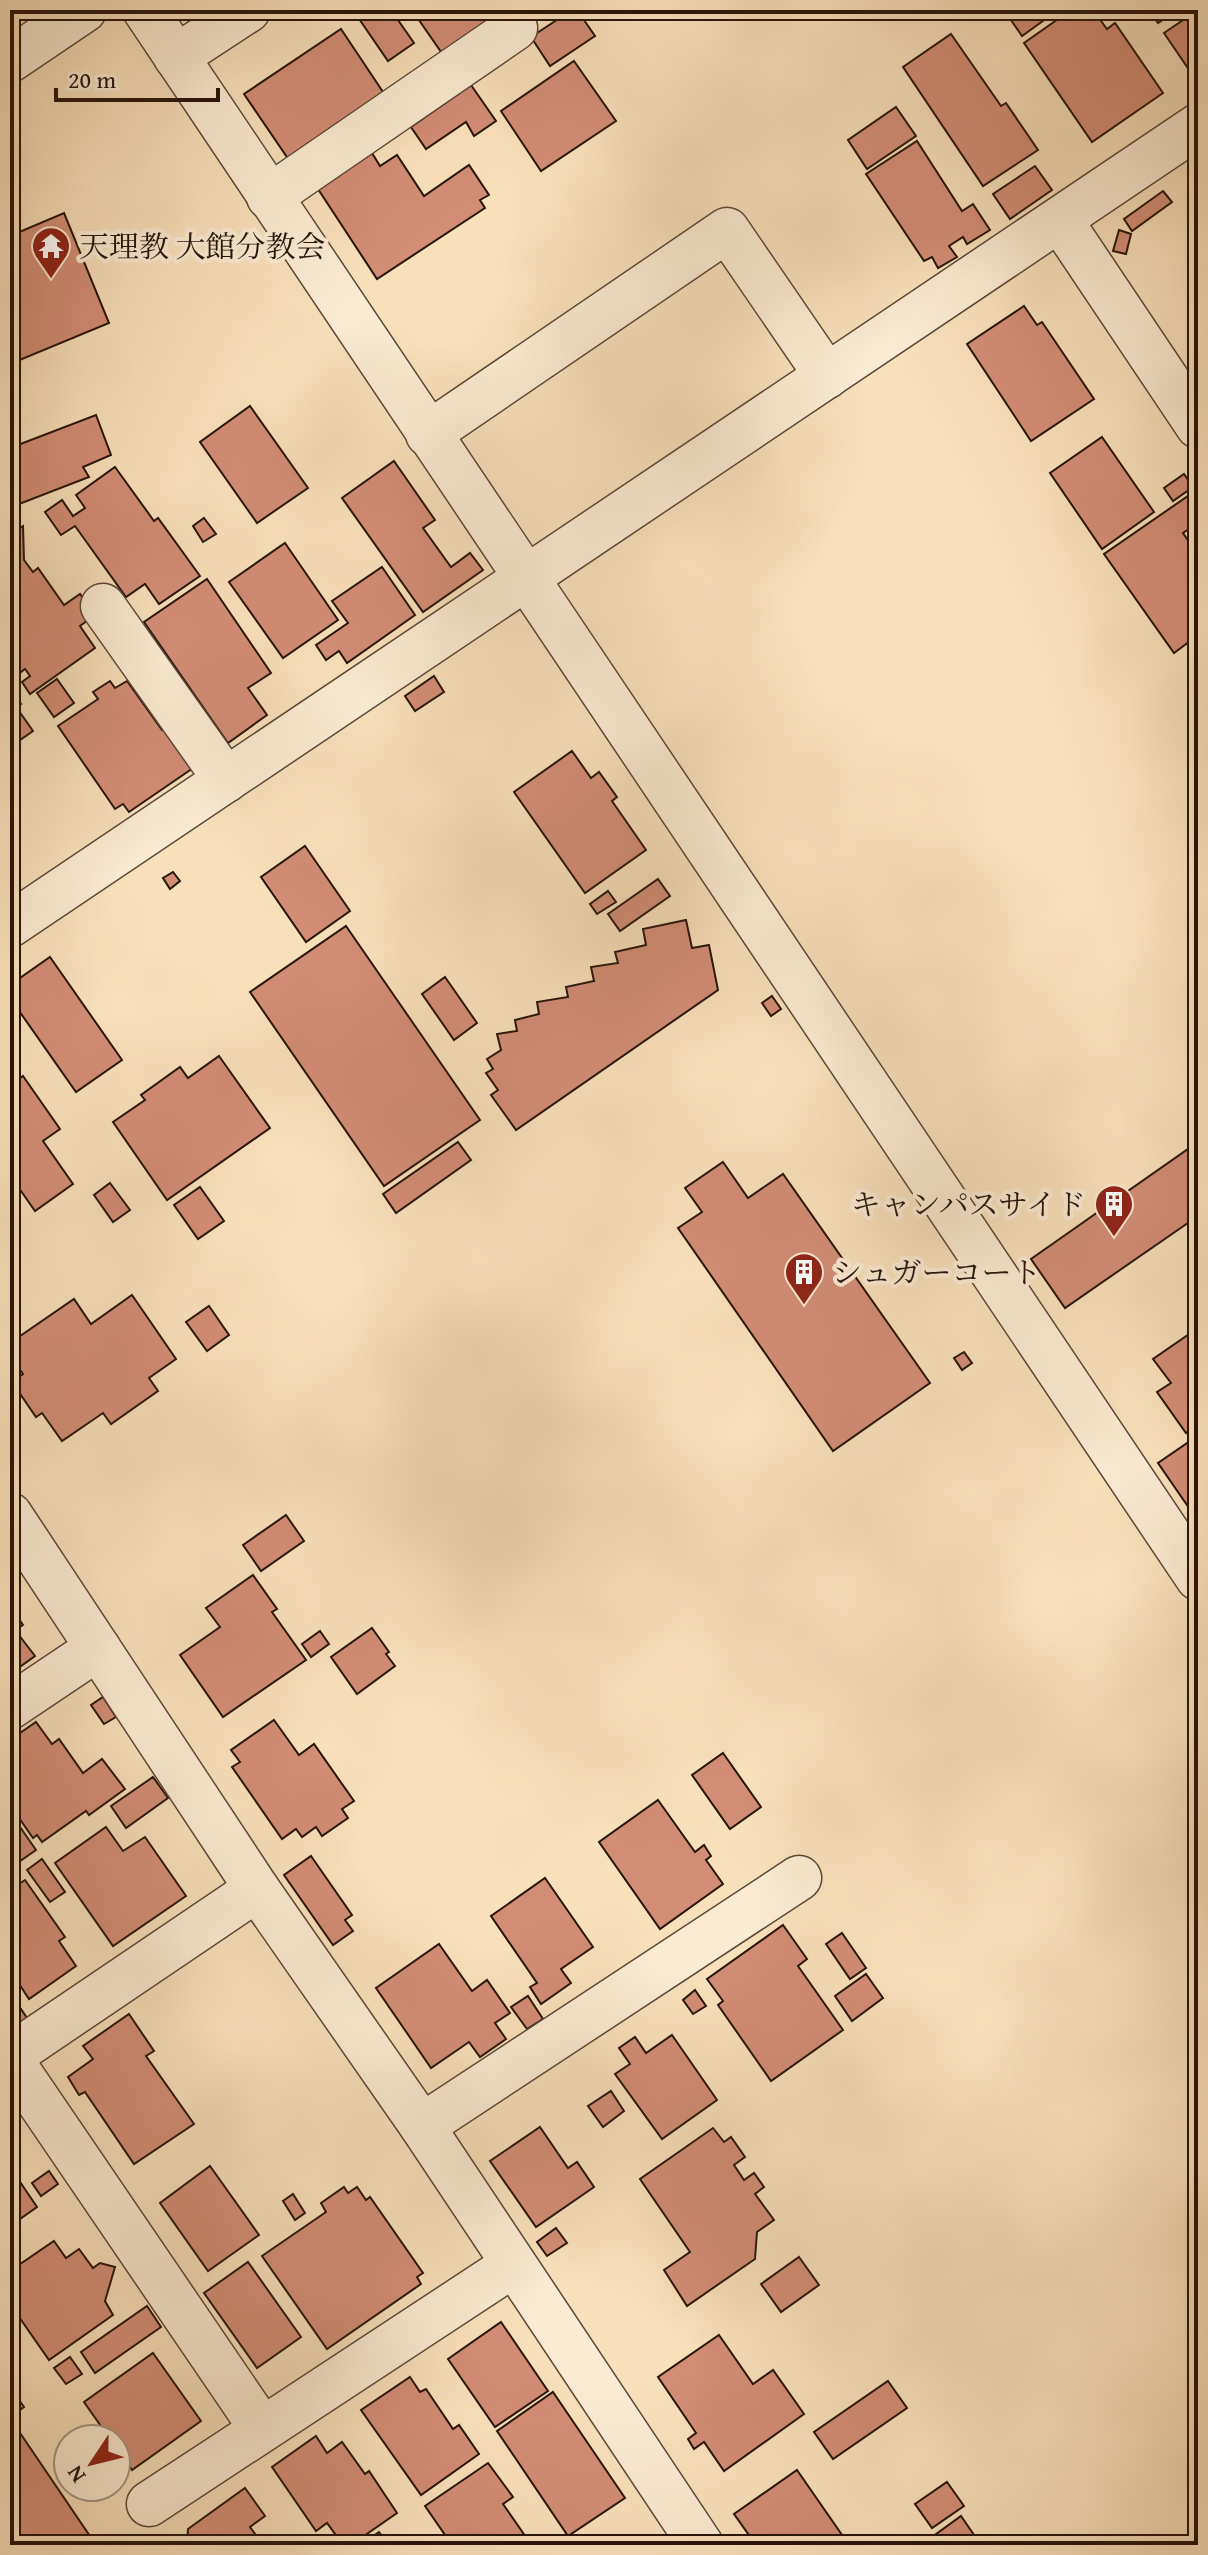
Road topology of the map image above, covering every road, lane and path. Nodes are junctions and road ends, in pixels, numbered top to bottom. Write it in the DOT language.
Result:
graph roads {
  1 [pos="84,10"];
  2 [pos="145,10"];
  3 [pos="248,10"];
  4 [pos="515,28"];
  5 [pos="176,57"];
  6 [pos="10,60"];
  7 [pos="1198,126"];
  8 [pos="269,197"];
  9 [pos="1060,220"];
  10 [pos="827,376"];
  11 [pos="1198,426"];
  12 [pos="428,434"];
  13 [pos="524,578"];
  14 [pos="103,606"];
  15 [pos="226,780"];
  16 [pos="10,925"];
  17 [pos="10,1515"];
  18 [pos="1198,1578"];
  19 [pos="98,1648"];
  20 [pos="10,1707"];
  21 [pos="799,1878"];
  22 [pos="257,1889"];
  23 [pos="10,2058"];
  24 [pos="422,2126"];
  25 [pos="513,2265"];
  26 [pos="262,2429"];
  27 [pos="149,2504"];
  28 [pos="701,2545"];
  1 -- 6 [label="street"];
  2 -- 5 [label="street"];
  3 -- 5 [label="street"];
  4 -- 8 [label="street"];
  5 -- 8 [label="street"];
  7 -- 9 [label="street"];
  8 -- 12 [label="street"];
  9 -- 10 [label="street"];
  9 -- 11 [label="street"];
  10 -- 12 [label="street"];
  10 -- 13 [label="street"];
  12 -- 13 [label="street"];
  13 -- 15 [label="street"];
  13 -- 18 [label="street"];
  14 -- 15 [label="street"];
  15 -- 16 [label="street"];
  17 -- 19 [label="street"];
  19 -- 20 [label="street"];
  19 -- 22 [label="street"];
  21 -- 24 [label="street"];
  22 -- 23 [label="street"];
  22 -- 24 [label="street"];
  23 -- 26 [label="street"];
  24 -- 25 [label="street"];
  25 -- 26 [label="street"];
  25 -- 28 [label="street"];
  26 -- 27 [label="street"];
}
